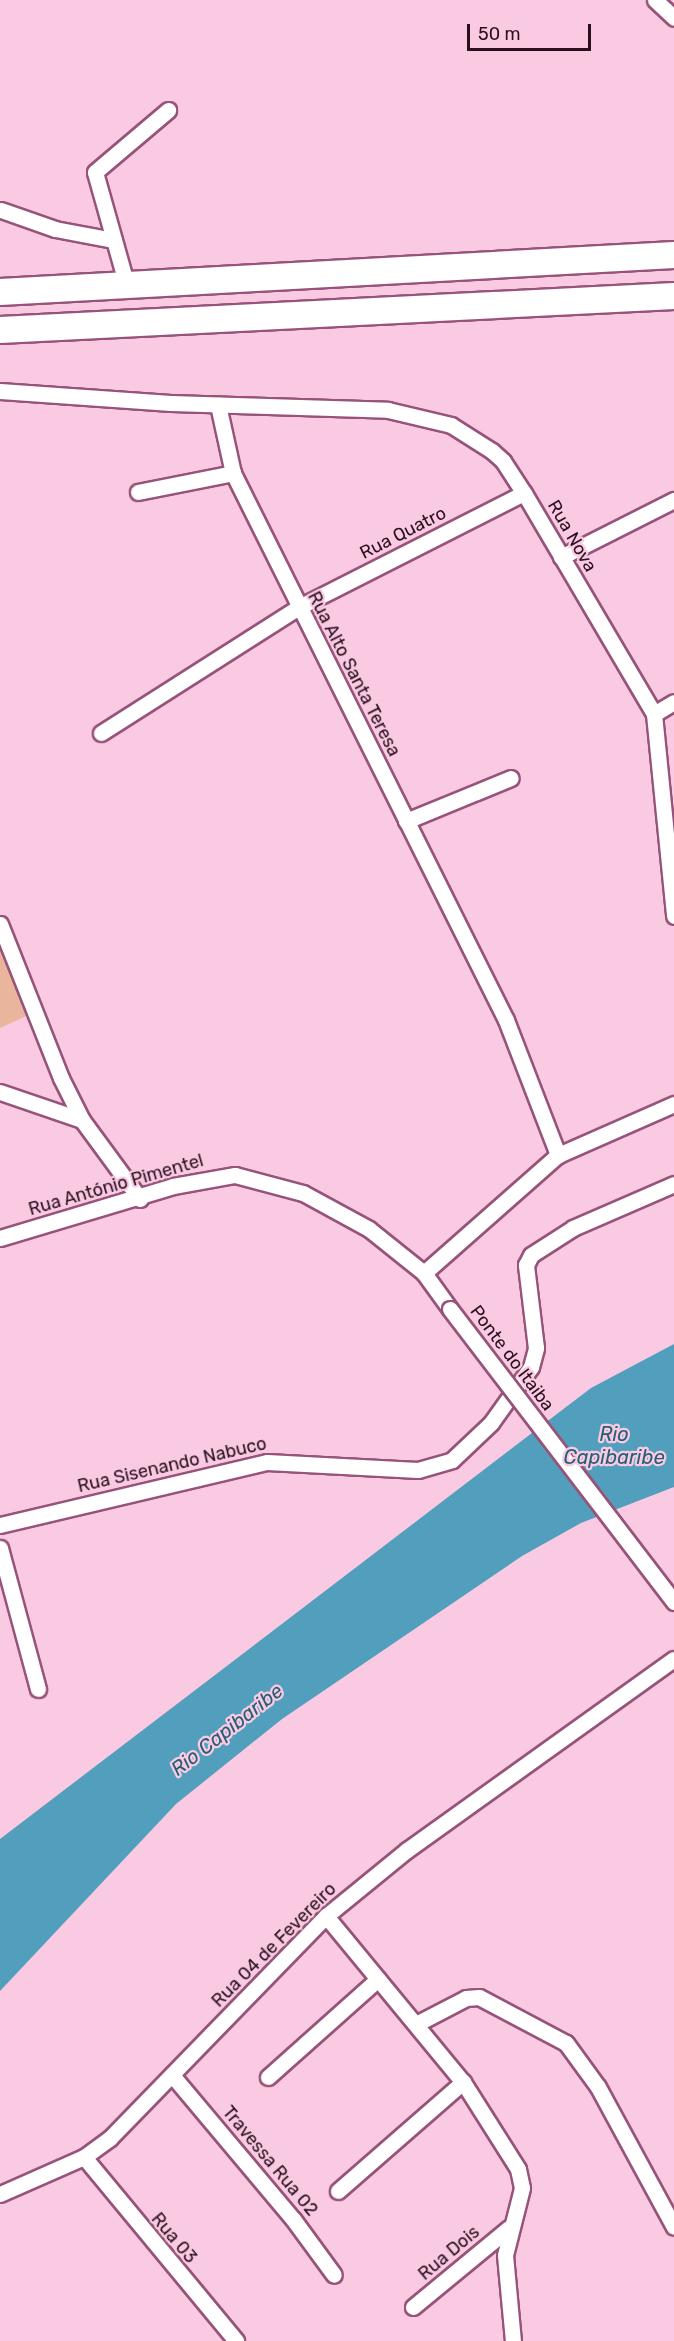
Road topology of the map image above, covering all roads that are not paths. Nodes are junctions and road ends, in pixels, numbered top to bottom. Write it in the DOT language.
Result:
graph roads {
  1 [pos="655,0"];
  2 [pos="674,18"];
  3 [pos="168,110"];
  4 [pos="1,210"];
  5 [pos="114,240"];
  6 [pos="674,255"];
  7 [pos="127,286"];
  8 [pos="0,292"];
  9 [pos="674,296"];
  10 [pos="0,330"];
  11 [pos="0,391"];
  12 [pos="218,405"];
  13 [pos="233,473"];
  14 [pos="138,492"];
  15 [pos="524,493"];
  16 [pos="674,500"];
  17 [pos="561,557"];
  18 [pos="299,607"];
  19 [pos="674,702"];
  20 [pos="654,714"];
  21 [pos="101,733"];
  22 [pos="511,778"];
  23 [pos="406,821"];
  24 [pos="674,916"];
  25 [pos="0,924"];
  26 [pos="0,1092"];
  27 [pos="674,1104"];
  28 [pos="82,1120"];
  29 [pos="558,1155"];
  30 [pos="674,1184"];
  31 [pos="140,1198"];
  32 [pos="0,1238"];
  33 [pos="424,1274"];
  34 [pos="450,1310"];
  35 [pos="0,1524"];
  36 [pos="0,1548"];
  37 [pos="674,1602"];
  38 [pos="672,1661"];
  39 [pos="38,1689"];
  40 [pos="326,1916"];
  41 [pos="378,1979"];
  42 [pos="418,2023"];
  43 [pos="172,2075"];
  44 [pos="268,2077"];
  45 [pos="463,2082"];
  46 [pos="84,2157"];
  47 [pos="338,2191"];
  48 [pos="0,2194"];
  49 [pos="509,2228"];
  50 [pos="674,2228"];
  51 [pos="334,2275"];
  52 [pos="413,2307"];
  53 [pos="236,2341"];
  54 [pos="513,2341"];
  1 -- 2 [label="street"];
  3 -- 5 [label="street"];
  4 -- 5 [label="street"];
  5 -- 7 [label="street"];
  6 -- 7 [label="highway"];
  7 -- 8 [label="highway"];
  9 -- 10 [label="highway"];
  11 -- 12 [label="street"];
  12 -- 13 [label="street, Rua Alto Santa Teresa"];
  12 -- 15 [label="street, Rua Nova"];
  13 -- 14 [label="street"];
  13 -- 18 [label="street, Rua Alto Santa Teresa"];
  15 -- 17 [label="street, Rua Nova"];
  15 -- 18 [label="street, Rua Quatro"];
  16 -- 17 [label="street"];
  17 -- 20 [label="street, Rua Nova"];
  18 -- 21 [label="street, Rua Quatro"];
  18 -- 23 [label="street, Rua Alto Santa Teresa"];
  19 -- 20 [label="street"];
  20 -- 24 [label="street, Rua Nova"];
  22 -- 23 [label="street"];
  23 -- 29 [label="street, Rua Alto Santa Teresa"];
  25 -- 28 [label="street"];
  26 -- 28 [label="street"];
  27 -- 29 [label="street"];
  28 -- 31 [label="street"];
  29 -- 33 [label="street"];
  30 -- 35 [label="street, Rua Sisenando Nabuco"];
  31 -- 32 [label="street, Rua António Pimentel"];
  31 -- 33 [label="street, Rua António Pimentel"];
  33 -- 34 [label="street, Rua António Pimentel"];
  34 -- 37 [label="street, Ponte do Itaiba, bridge"];
  36 -- 39 [label="street"];
  38 -- 40 [label="street, Rua 04 de Fevereiro"];
  40 -- 41 [label="street"];
  40 -- 43 [label="street, Rua 04 de Fevereiro"];
  41 -- 42 [label="street"];
  41 -- 44 [label="street"];
  42 -- 45 [label="street"];
  42 -- 50 [label="street"];
  43 -- 46 [label="street, Rua 04 de Fevereiro"];
  43 -- 51 [label="street, Travessa Rua 02"];
  45 -- 47 [label="street"];
  45 -- 49 [label="street"];
  46 -- 48 [label="street, Rua 04 de Fevereiro"];
  46 -- 53 [label="street, Rua 03"];
  49 -- 52 [label="street, Rua Dois"];
  49 -- 54 [label="street"];
}
